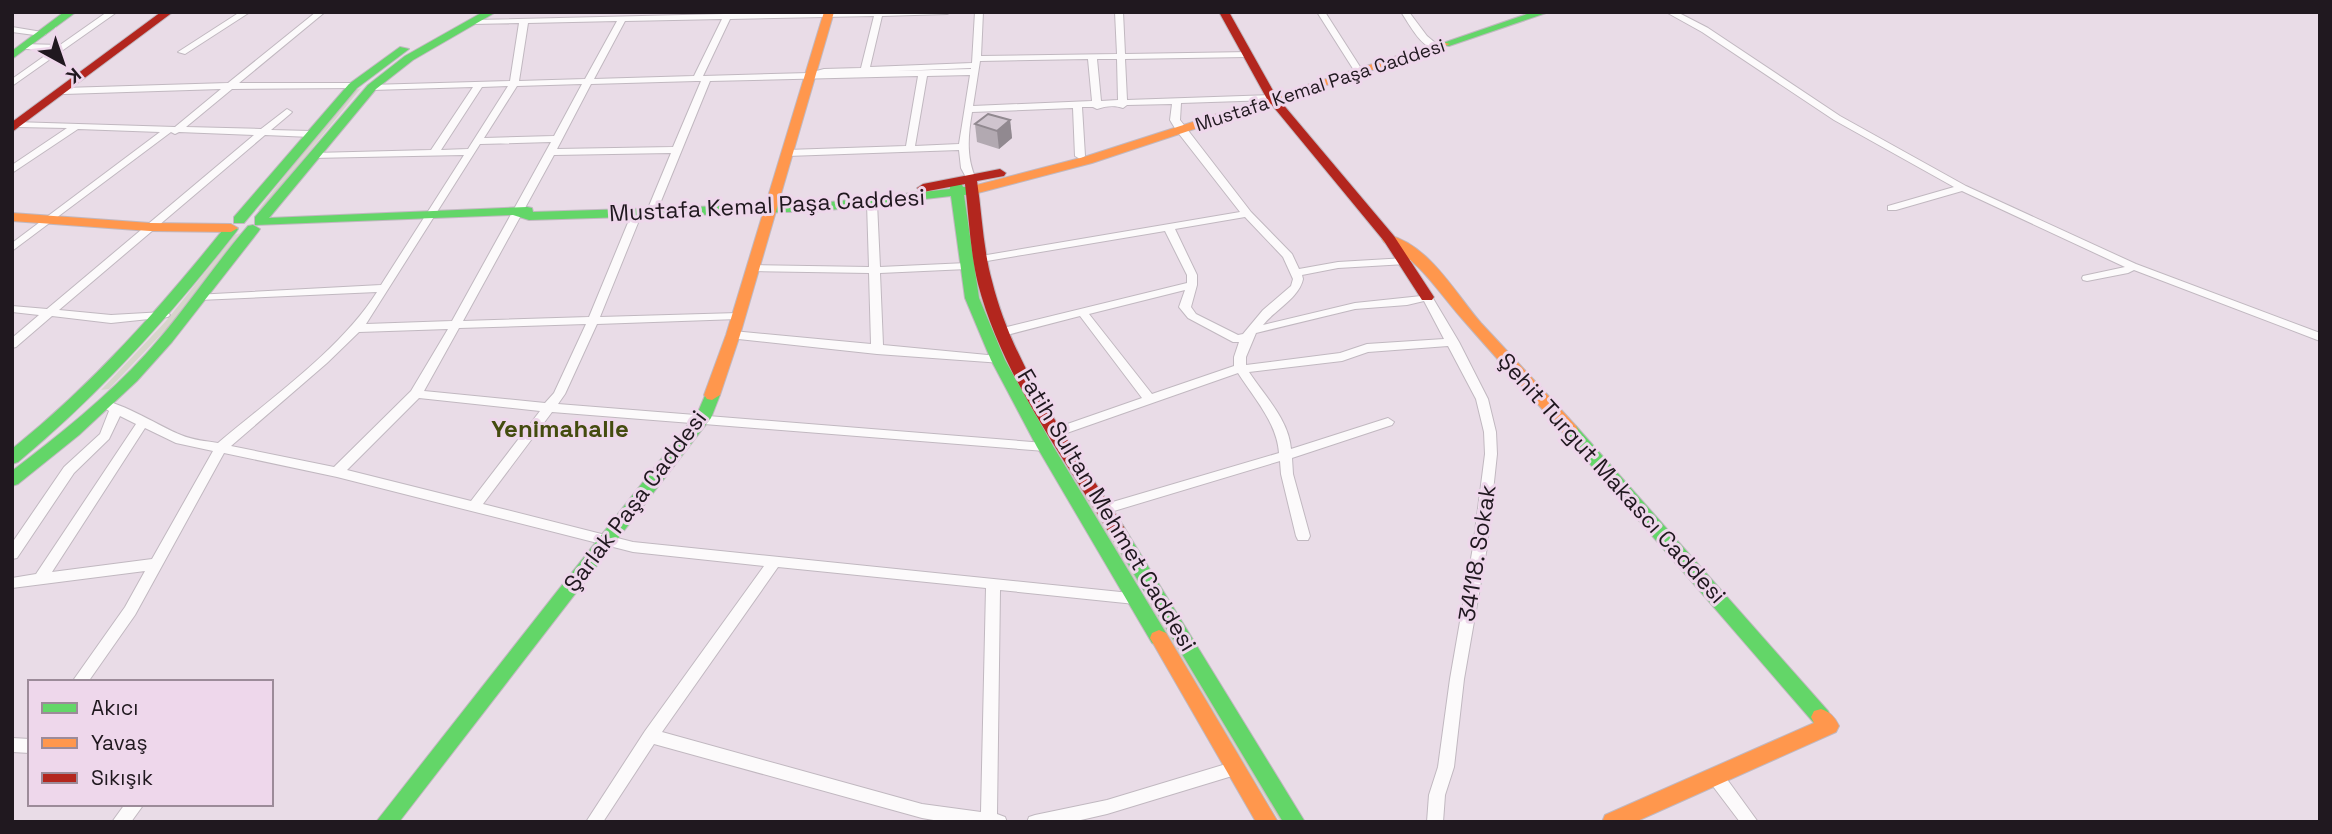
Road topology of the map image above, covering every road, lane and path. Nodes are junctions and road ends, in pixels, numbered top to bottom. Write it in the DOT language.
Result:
graph roads {
  1 [pos="71,12"];
  2 [pos="113,12"];
  3 [pos="168,12"];
  4 [pos="246,12"];
  5 [pos="321,12"];
  6 [pos="491,12"];
  7 [pos="947,12"];
  8 [pos="979,12"];
  9 [pos="1119,12"];
  10 [pos="1224,12"];
  11 [pos="1321,12"];
  12 [pos="1405,12"];
  13 [pos="1544,12"];
  14 [pos="1670,12"];
  15 [pos="879,13"];
  16 [pos="828,14"];
  17 [pos="728,15"];
  18 [pos="593,16"];
  19 [pos="472,17"];
  20 [pos="622,19"];
  21 [pos="524,21"];
  22 [pos="12,29"];
  23 [pos="41,34"];
  24 [pos="62,48"];
  25 [pos="1436,48"];
  26 [pos="19,51"];
  27 [pos="181,52"];
  28 [pos="1247,54"];
  29 [pos="1120,56"];
  30 [pos="1092,57"];
  31 [pos="975,66"];
  32 [pos="865,70"];
  33 [pos="1360,73"];
  34 [pos="923,74"];
  35 [pos="809,76"];
  36 [pos="702,79"];
  37 [pos="587,82"];
  38 [pos="12,83"];
  39 [pos="514,83"];
  40 [pos="479,84"];
  41 [pos="231,86"];
  42 [pos="353,86"];
  43 [pos="372,87"];
  44 [pos="64,91"];
  45 [pos="1273,99"];
  46 [pos="1177,103"];
  47 [pos="1123,105"];
  48 [pos="1077,106"];
  49 [pos="1097,106"];
  50 [pos="969,109"];
  51 [pos="287,112"];
  52 [pos="15,126"];
  53 [pos="75,127"];
  54 [pos="1181,130"];
  55 [pos="171,131"];
  56 [pos="263,133"];
  57 [pos="312,134"];
  58 [pos="556,139"];
  59 [pos="479,141"];
  60 [pos="964,147"];
  61 [pos="677,149"];
  62 [pos="910,149"];
  63 [pos="472,152"];
  64 [pos="549,152"];
  65 [pos="434,153"];
  66 [pos="787,153"];
  67 [pos="314,156"];
  68 [pos="1088,156"];
  69 [pos="12,170"];
  70 [pos="964,183"];
  71 [pos="1964,188"];
  72 [pos="872,203"];
  73 [pos="772,205"];
  74 [pos="654,206"];
  75 [pos="1892,208"];
  76 [pos="518,213"];
  77 [pos="637,213"];
  78 [pos="1247,214"];
  79 [pos="431,215"];
  80 [pos="12,217"];
  81 [pos="48,219"];
  82 [pos="246,225"];
  83 [pos="150,227"];
  84 [pos="1169,228"];
  85 [pos="1390,239"];
  86 [pos="12,248"];
  87 [pos="1406,261"];
  88 [pos="974,262"];
  89 [pos="2132,266"];
  90 [pos="752,268"];
  91 [pos="875,270"];
  92 [pos="1295,273"];
  93 [pos="2087,278"];
  94 [pos="1192,285"];
  95 [pos="385,288"];
  96 [pos="199,297"];
  97 [pos="1427,297"];
  98 [pos="12,309"];
  99 [pos="1082,312"];
  100 [pos="48,313"];
  101 [pos="164,315"];
  102 [pos="738,316"];
  103 [pos="593,321"];
  104 [pos="454,326"];
  105 [pos="356,328"];
  106 [pos="1003,331"];
  107 [pos="1251,334"];
  108 [pos="733,335"];
  109 [pos="2320,337"];
  110 [pos="1453,342"];
  111 [pos="12,344"];
  112 [pos="877,350"];
  113 [pos="998,360"];
  114 [pos="1240,368"];
  115 [pos="416,394"];
  116 [pos="85,399"];
  117 [pos="1149,399"];
  118 [pos="111,407"];
  119 [pos="551,408"];
  120 [pos="702,419"];
  121 [pos="144,421"];
  122 [pos="1388,422"];
  123 [pos="1057,432"];
  124 [pos="1045,447"];
  125 [pos="221,448"];
  126 [pos="1286,455"];
  127 [pos="12,458"];
  128 [pos="337,472"];
  129 [pos="12,480"];
  130 [pos="475,505"];
  131 [pos="1104,509"];
  132 [pos="1303,536"];
  133 [pos="607,539"];
  134 [pos="12,554"];
  135 [pos="775,561"];
  136 [pos="157,564"];
  137 [pos="40,580"];
  138 [pos="12,583"];
  139 [pos="993,583"];
  140 [pos="1155,591"];
  141 [pos="1135,598"];
  142 [pos="80,680"];
  143 [pos="650,736"];
  144 [pos="1236,768"];
  145 [pos="1716,776"];
  146 [pos="134,806"];
  147 [pos="919,816"];
  148 [pos="994,821"];
  149 [pos="120,822"];
  150 [pos="386,822"];
  151 [pos="594,822"];
  152 [pos="1035,822"];
  153 [pos="1268,822"];
  154 [pos="1295,822"];
  155 [pos="1435,822"];
  156 [pos="1612,822"];
  157 [pos="1750,822"];
  1 -- 23 [label="main road"];
  2 -- 24 [label="street"];
  3 -- 44 [label="main road"];
  4 -- 27 [label="street"];
  5 -- 41 [label="street"];
  6 -- 19 [label="main road"];
  7 -- 15 [label="street"];
  8 -- 31 [label="street"];
  9 -- 29 [label="street"];
  10 -- 28 [label="main road, Şehit Turgut Makascı Caddesi"];
  11 -- 33 [label="street"];
  12 -- 25 [label="street"];
  13 -- 25 [label="main road, Mustafa Kemal Paşa Caddesi"];
  14 -- 71 [label="street"];
  15 -- 16 [label="street"];
  15 -- 32 [label="street"];
  16 -- 17 [label="street"];
  16 -- 35 [label="main road, Şarlak Paşa Caddesi"];
  17 -- 20 [label="street"];
  17 -- 36 [label="street"];
  18 -- 20 [label="street"];
  18 -- 21 [label="street"];
  19 -- 21 [label="street"];
  19 -- 42 [label="main road"];
  19 -- 43 [label="main road"];
  20 -- 37 [label="street"];
  21 -- 39 [label="street"];
  22 -- 23 [label="street"];
  23 -- 26 [label="main road"];
  24 -- 26 [label="street"];
  24 -- 38 [label="street"];
  25 -- 33 [label="main road, Mustafa Kemal Paşa Caddesi"];
  28 -- 29 [label="street"];
  28 -- 45 [label="main road, Şehit Turgut Makascı Caddesi"];
  29 -- 30 [label="street"];
  29 -- 47 [label="street"];
  30 -- 31 [label="street"];
  30 -- 49 [label="street"];
  31 -- 32 [label="street"];
  31 -- 34 [label="street"];
  31 -- 50 [label="street"];
  32 -- 35 [label="street"];
  33 -- 45 [label="main road, Mustafa Kemal Paşa Caddesi"];
  34 -- 35 [label="street"];
  34 -- 62 [label="street"];
  35 -- 36 [label="street"];
  35 -- 66 [label="main road, Şarlak Paşa Caddesi"];
  36 -- 37 [label="street"];
  36 -- 61 [label="street"];
  37 -- 39 [label="street"];
  37 -- 58 [label="street"];
  39 -- 40 [label="street"];
  39 -- 59 [label="street"];
  40 -- 43 [label="street"];
  40 -- 65 [label="street"];
  41 -- 42 [label="street"];
  41 -- 44 [label="street"];
  41 -- 55 [label="street"];
  42 -- 43 [label="main road"];
  42 -- 57 [label="main road"];
  43 -- 67 [label="main road"];
  44 -- 52 [label="main road"];
  45 -- 46 [label="street"];
  45 -- 54 [label="main road, Mustafa Kemal Paşa Caddesi"];
  45 -- 85 [label="main road, Şehit Turgut Makascı Caddesi"];
  46 -- 47 [label="street"];
  46 -- 54 [label="street"];
  47 -- 49 [label="street"];
  48 -- 49 [label="street"];
  48 -- 50 [label="street"];
  48 -- 68 [label="street"];
  50 -- 60 [label="street"];
  51 -- 56 [label="street"];
  52 -- 53 [label="street"];
  53 -- 55 [label="street"];
  53 -- 69 [label="street"];
  54 -- 68 [label="main road, Mustafa Kemal Paşa Caddesi"];
  54 -- 78 [label="street"];
  55 -- 56 [label="street"];
  55 -- 81 [label="street"];
  56 -- 57 [label="street"];
  56 -- 83 [label="street"];
  57 -- 82 [label="main road"];
  58 -- 59 [label="street"];
  58 -- 64 [label="street"];
  59 -- 63 [label="street"];
  60 -- 62 [label="street"];
  60 -- 70 [label="street"];
  61 -- 64 [label="street"];
  61 -- 74 [label="street"];
  62 -- 66 [label="street"];
  63 -- 65 [label="street"];
  63 -- 79 [label="street"];
  64 -- 76 [label="street"];
  65 -- 67 [label="street"];
  66 -- 73 [label="main road, Şarlak Paşa Caddesi"];
  67 -- 82 [label="main road"];
  68 -- 70 [label="main road, Mustafa Kemal Paşa Caddesi"];
  70 -- 72 [label="main road, Mustafa Kemal Paşa Caddesi"];
  70 -- 73 [label="main road, Mustafa Kemal Paşa Caddesi"];
  70 -- 88 [label="main road, Fatih Sultan Mehmet Caddesi"];
  71 -- 75 [label="street"];
  71 -- 89 [label="street"];
  72 -- 73 [label="main road, Mustafa Kemal Paşa Caddesi"];
  72 -- 91 [label="street"];
  73 -- 74 [label="main road, Mustafa Kemal Paşa Caddesi"];
  73 -- 77 [label="main road, Mustafa Kemal Paşa Caddesi"];
  73 -- 90 [label="main road, Şarlak Paşa Caddesi"];
  74 -- 76 [label="main road, Mustafa Kemal Paşa Caddesi"];
  76 -- 77 [label="main road, Mustafa Kemal Paşa Caddesi"];
  76 -- 79 [label="main road, Mustafa Kemal Paşa Caddesi"];
  76 -- 104 [label="street"];
  77 -- 103 [label="street"];
  78 -- 84 [label="street"];
  78 -- 92 [label="street"];
  79 -- 82 [label="main road, Mustafa Kemal Paşa Caddesi"];
  79 -- 95 [label="street"];
  80 -- 81 [label="main road, Mustafa Kemal Paşa Caddesi"];
  81 -- 83 [label="main road, Mustafa Kemal Paşa Caddesi"];
  81 -- 86 [label="street"];
  82 -- 83 [label="main road, Mustafa Kemal Paşa Caddesi"];
  82 -- 96 [label="main road"];
  82 -- 101 [label="main road"];
  83 -- 100 [label="street"];
  84 -- 88 [label="street"];
  84 -- 94 [label="street"];
  85 -- 87 [label="main road, Şehit Turgut Makascı Caddesi"];
  85 -- 145 [label="main road, Şehit Turgut Makascı Caddesi"];
  87 -- 92 [label="street"];
  87 -- 97 [label="main road, Şehit Turgut Makascı Caddesi"];
  88 -- 91 [label="street"];
  88 -- 106 [label="main road, Fatih Sultan Mehmet Caddesi"];
  88 -- 113 [label="main road, Fatih Sultan Mehmet Caddesi"];
  89 -- 93 [label="street"];
  89 -- 109 [label="street"];
  90 -- 91 [label="street"];
  90 -- 102 [label="main road, Şarlak Paşa Caddesi"];
  91 -- 112 [label="street"];
  92 -- 107 [label="street"];
  94 -- 99 [label="street"];
  94 -- 107 [label="street"];
  95 -- 96 [label="street"];
  95 -- 105 [label="street"];
  96 -- 118 [label="main road"];
  97 -- 107 [label="street"];
  97 -- 110 [label="street, 34118. Sokak"];
  98 -- 100 [label="street"];
  99 -- 106 [label="street"];
  99 -- 117 [label="street"];
  100 -- 101 [label="street"];
  100 -- 111 [label="street"];
  101 -- 116 [label="main road"];
  102 -- 103 [label="street"];
  102 -- 108 [label="main road, Şarlak Paşa Caddesi"];
  103 -- 104 [label="street"];
  103 -- 119 [label="street"];
  104 -- 105 [label="street"];
  104 -- 115 [label="street"];
  105 -- 125 [label="street"];
  106 -- 123 [label="main road, Fatih Sultan Mehmet Caddesi"];
  107 -- 114 [label="street"];
  108 -- 112 [label="street"];
  108 -- 120 [label="main road, Şarlak Paşa Caddesi"];
  110 -- 114 [label="street"];
  110 -- 155 [label="street, 34118. Sokak"];
  112 -- 113 [label="street"];
  113 -- 124 [label="main road, Fatih Sultan Mehmet Caddesi"];
  114 -- 117 [label="street"];
  114 -- 126 [label="street"];
  115 -- 119 [label="street"];
  115 -- 128 [label="street"];
  116 -- 118 [label="main road"];
  116 -- 127 [label="main road"];
  117 -- 123 [label="street"];
  118 -- 121 [label="street"];
  118 -- 129 [label="main road"];
  118 -- 134 [label="street"];
  119 -- 120 [label="street"];
  119 -- 130 [label="street"];
  120 -- 124 [label="street"];
  120 -- 133 [label="main road, Şarlak Paşa Caddesi"];
  121 -- 125 [label="street"];
  121 -- 137 [label="street"];
  122 -- 126 [label="street"];
  123 -- 131 [label="main road, Fatih Sultan Mehmet Caddesi"];
  124 -- 141 [label="main road, Fatih Sultan Mehmet Caddesi"];
  125 -- 128 [label="street"];
  125 -- 136 [label="street"];
  126 -- 131 [label="street"];
  126 -- 132 [label="street"];
  128 -- 130 [label="street"];
  130 -- 133 [label="street"];
  131 -- 140 [label="main road, Fatih Sultan Mehmet Caddesi"];
  133 -- 135 [label="street"];
  133 -- 150 [label="main road, Şarlak Paşa Caddesi"];
  135 -- 139 [label="street"];
  135 -- 143 [label="street"];
  136 -- 137 [label="street"];
  136 -- 142 [label="street"];
  137 -- 138 [label="street"];
  139 -- 141 [label="street"];
  139 -- 148 [label="street"];
  140 -- 141 [label="main road"];
  140 -- 154 [label="main road, Fatih Sultan Mehmet Caddesi"];
  141 -- 144 [label="main road, Fatih Sultan Mehmet Caddesi"];
  143 -- 147 [label="street"];
  143 -- 151 [label="street"];
  144 -- 152 [label="street"];
  144 -- 153 [label="main road, Fatih Sultan Mehmet Caddesi"];
  145 -- 156 [label="main road"];
  145 -- 157 [label="street"];
  146 -- 149 [label="street"];
  147 -- 148 [label="street"];
}
